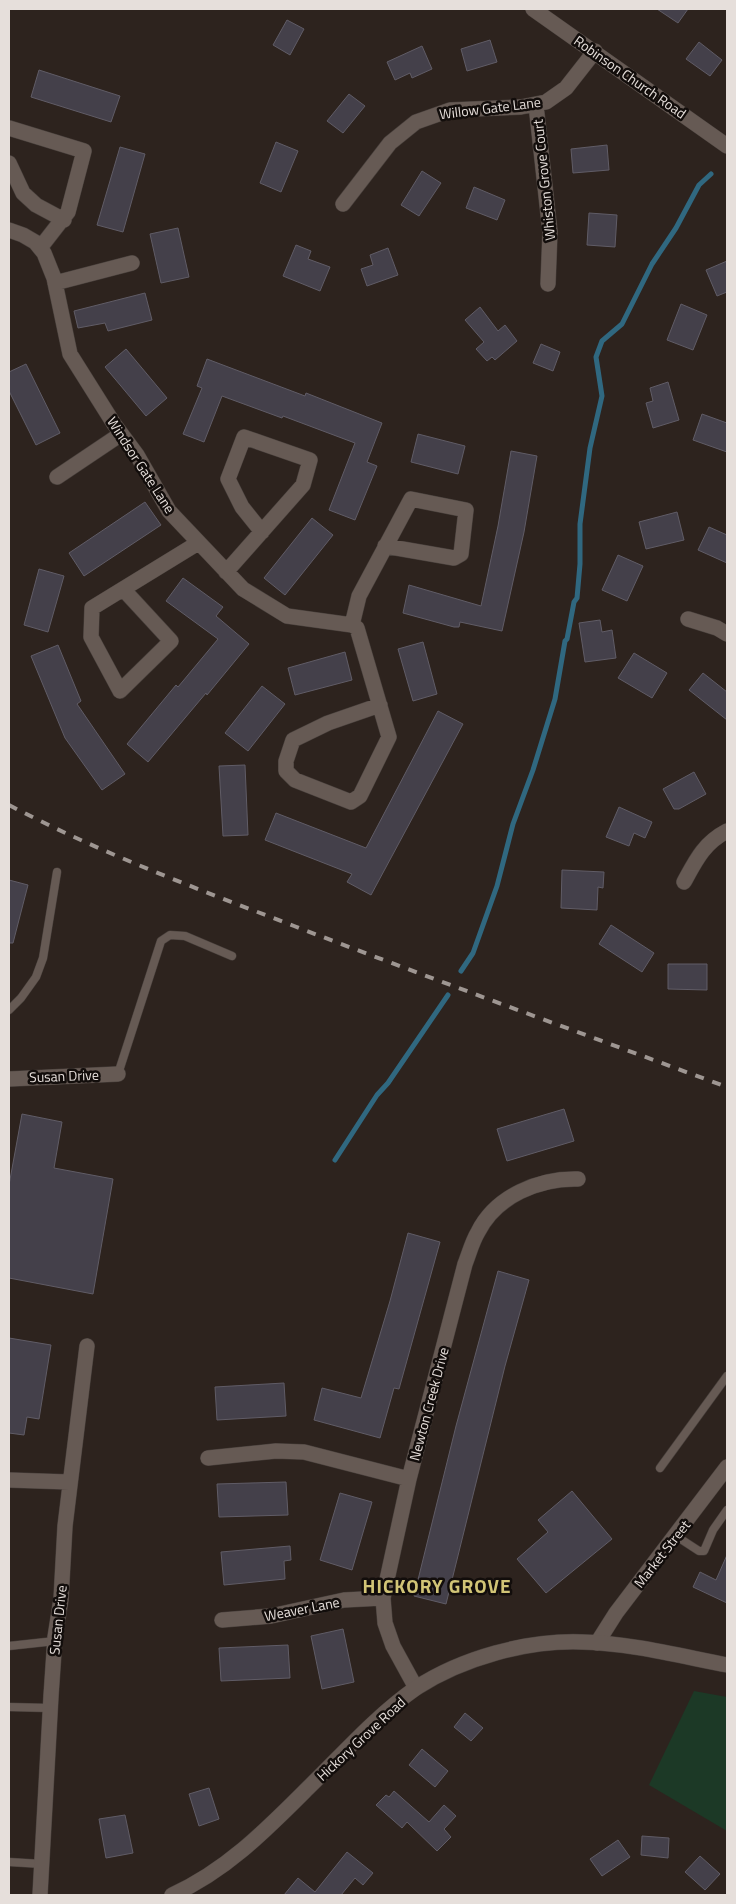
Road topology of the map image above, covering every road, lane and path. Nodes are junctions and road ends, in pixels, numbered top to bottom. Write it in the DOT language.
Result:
graph roads {
  1 [pos="533,9"];
  2 [pos="595,51"];
  3 [pos="536,105"];
  4 [pos="9,128"];
  5 [pos="727,146"];
  6 [pos="9,163"];
  7 [pos="344,204"];
  8 [pos="64,220"];
  9 [pos="9,230"];
  10 [pos="40,248"];
  11 [pos="132,263"];
  12 [pos="55,283"];
  13 [pos="548,284"];
  14 [pos="121,434"];
  15 [pos="57,477"];
  16 [pos="262,532"];
  17 [pos="198,543"];
  18 [pos="386,546"];
  19 [pos="226,572"];
  20 [pos="123,589"];
  21 [pos="688,619"];
  22 [pos="352,625"];
  23 [pos="727,634"];
  24 [pos="380,705"];
  25 [pos="727,831"];
  26 [pos="57,872"];
  27 [pos="684,882"];
  28 [pos="232,956"];
  29 [pos="9,1010"];
  30 [pos="118,1074"];
  31 [pos="9,1079"];
  32 [pos="578,1179"];
  33 [pos="87,1346"];
  34 [pos="727,1376"];
  35 [pos="208,1458"];
  36 [pos="727,1467"];
  37 [pos="660,1468"];
  38 [pos="409,1479"];
  39 [pos="9,1480"];
  40 [pos="69,1482"];
  41 [pos="727,1510"];
  42 [pos="676,1536"];
  43 [pos="383,1598"];
  44 [pos="222,1620"];
  45 [pos="55,1640"];
  46 [pos="597,1643"];
  47 [pos="9,1646"];
  48 [pos="727,1665"];
  49 [pos="416,1688"];
  50 [pos="9,1707"];
  51 [pos="50,1708"];
  52 [pos="9,1862"];
  53 [pos="42,1864"];
  54 [pos="40,1895"];
  55 [pos="172,1895"];
  1 -- 2 [label="street, Robinson Church Road"];
  2 -- 3 [label="street, Willow Gate Lane"];
  2 -- 5 [label="street, Robinson Church Road"];
  3 -- 7 [label="street, Willow Gate Lane"];
  3 -- 13 [label="street, Whiston Grove Court"];
  4 -- 8 [label="street"];
  6 -- 8 [label="street"];
  8 -- 10 [label="street"];
  9 -- 10 [label="street"];
  10 -- 12 [label="street, Windsor Gate Lane"];
  11 -- 12 [label="street"];
  12 -- 14 [label="street, Windsor Gate Lane"];
  14 -- 15 [label="street"];
  14 -- 17 [label="street, Windsor Gate Lane"];
  16 -- 16 [label="street"];
  16 -- 19 [label="street"];
  17 -- 19 [label="street, Windsor Gate Lane"];
  17 -- 20 [label="street"];
  18 -- 18 [label="street"];
  18 -- 22 [label="street"];
  19 -- 22 [label="street, Windsor Gate Lane"];
  20 -- 20 [label="street"];
  21 -- 23 [label="street"];
  22 -- 24 [label="street"];
  24 -- 24 [label="street"];
  25 -- 27 [label="street"];
  26 -- 29 [label="lane"];
  28 -- 30 [label="lane"];
  30 -- 31 [label="street, Susan Drive"];
  32 -- 38 [label="street, Newton Creek Drive"];
  33 -- 40 [label="street, Susan Drive"];
  34 -- 37 [label="lane"];
  35 -- 38 [label="street"];
  36 -- 42 [label="street, Market Street"];
  38 -- 43 [label="street, Newton Creek Drive"];
  39 -- 40 [label="street"];
  40 -- 45 [label="street, Susan Drive"];
  41 -- 42 [label="lane"];
  42 -- 46 [label="street, Market Street"];
  43 -- 44 [label="street, Weaver Lane"];
  43 -- 49 [label="street, Newton Creek Drive"];
  45 -- 47 [label="lane"];
  45 -- 51 [label="street, Susan Drive"];
  46 -- 48 [label="street, Hickory Grove Road"];
  46 -- 49 [label="street, Hickory Grove Road"];
  49 -- 55 [label="street, Hickory Grove Road"];
  50 -- 51 [label="lane"];
  51 -- 53 [label="street, Susan Drive"];
  52 -- 53 [label="lane"];
  53 -- 54 [label="street, Susan Drive"];
}
